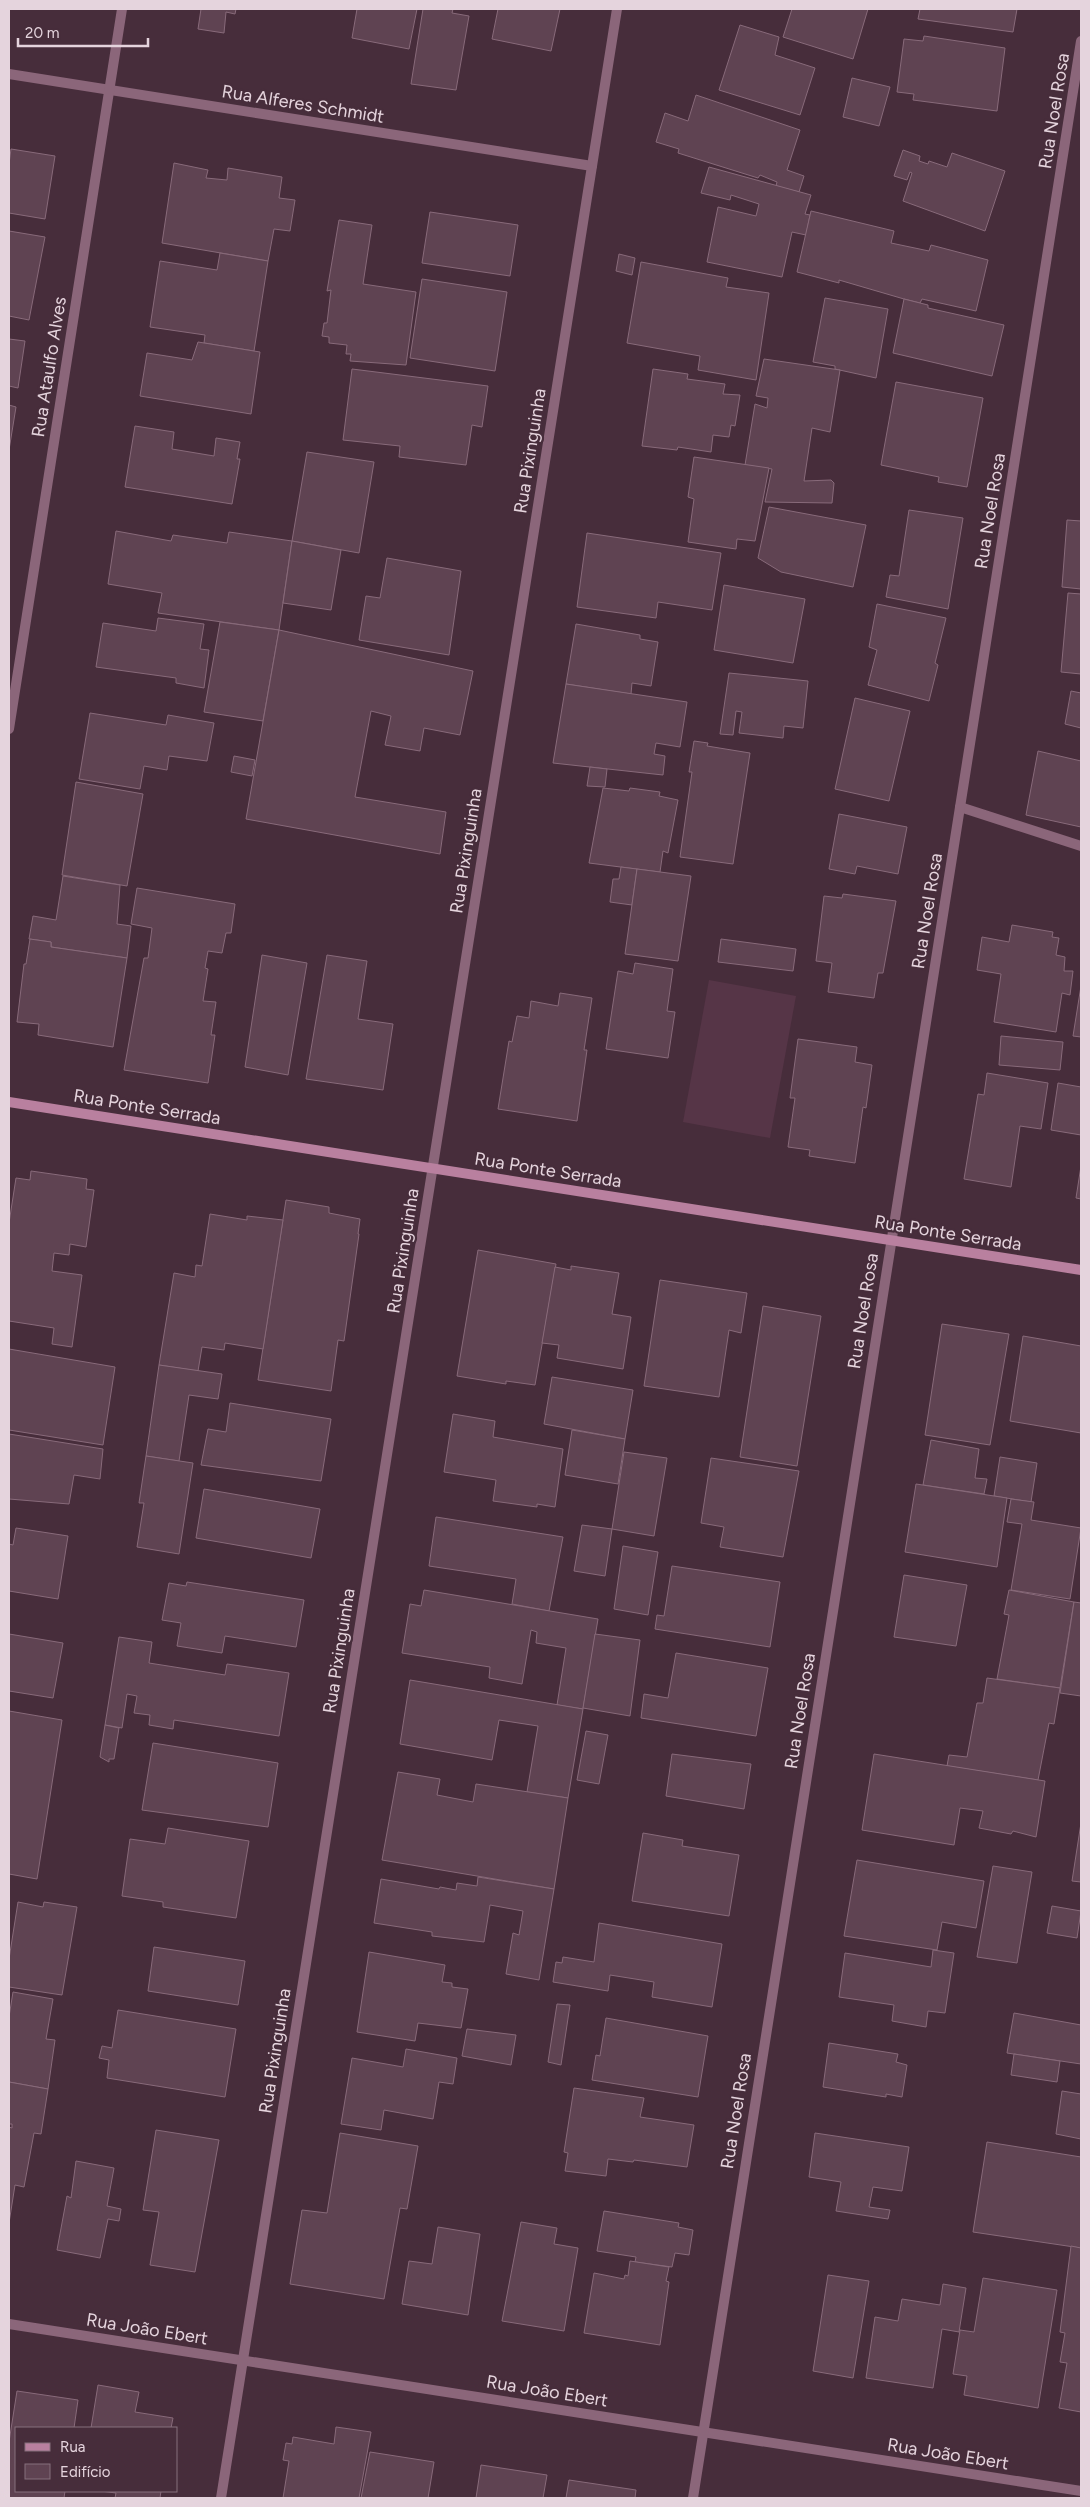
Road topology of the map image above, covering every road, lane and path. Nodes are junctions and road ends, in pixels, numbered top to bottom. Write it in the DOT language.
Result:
graph roads {
  1 [pos="122,9"];
  2 [pos="617,9"];
  3 [pos="1081,41"];
  4 [pos="9,74"];
  5 [pos="109,90"];
  6 [pos="592,166"];
  7 [pos="9,729"];
  8 [pos="960,807"];
  9 [pos="1081,846"];
  10 [pos="9,1102"];
  11 [pos="432,1168"];
  12 [pos="891,1240"];
  13 [pos="1081,1270"];
  14 [pos="9,2324"];
  15 [pos="243,2361"];
  16 [pos="702,2432"];
  17 [pos="1081,2491"];
  18 [pos="221,2498"];
  19 [pos="693,2498"];
  1 -- 5 [label="street, Rua Ataulfo Alves"];
  2 -- 6 [label="street, Rua Pixinguinha"];
  3 -- 8 [label="street, Rua Noel Rosa"];
  4 -- 5 [label="street, Rua Alferes Schmidt"];
  5 -- 6 [label="street, Rua Alferes Schmidt"];
  5 -- 7 [label="street, Rua Ataulfo Alves"];
  6 -- 11 [label="street, Rua Pixinguinha"];
  8 -- 9 [label="street"];
  8 -- 12 [label="street, Rua Noel Rosa"];
  10 -- 11 [label="street, Rua Ponte Serrada"];
  11 -- 12 [label="street, Rua Ponte Serrada"];
  11 -- 15 [label="street, Rua Pixinguinha"];
  12 -- 13 [label="street, Rua Ponte Serrada"];
  12 -- 16 [label="street, Rua Noel Rosa"];
  14 -- 15 [label="street, Rua João Ebert"];
  15 -- 16 [label="street, Rua João Ebert"];
  15 -- 18 [label="street, Rua Pixinguinha"];
  16 -- 17 [label="street, Rua João Ebert"];
  16 -- 19 [label="street, Rua Noel Rosa"];
}
